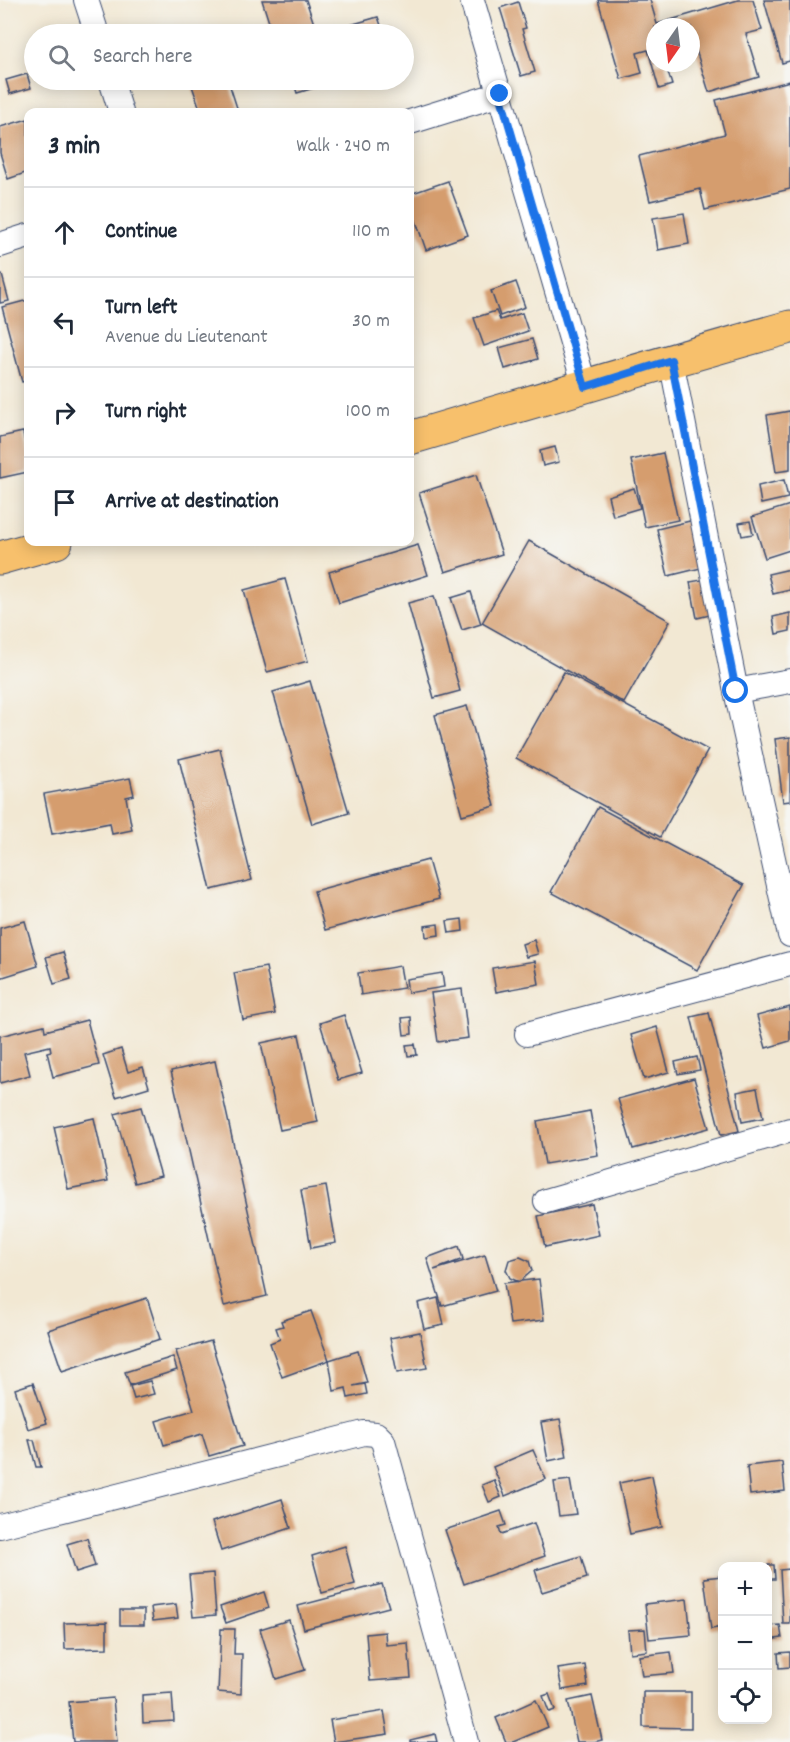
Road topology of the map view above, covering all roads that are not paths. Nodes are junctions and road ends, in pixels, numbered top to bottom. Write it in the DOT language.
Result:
graph roads {
  1 [pos="86,0"];
  2 [pos="472,0"];
  3 [pos="94,24"];
  4 [pos="114,90"];
  5 [pos="500,94"];
  6 [pos="120,108"];
  7 [pos="414,121"];
  8 [pos="24,237"];
  9 [pos="0,245"];
  10 [pos="790,327"];
  11 [pos="671,360"];
  12 [pos="585,387"];
  13 [pos="414,437"];
  14 [pos="42,546"];
  15 [pos="0,558"];
  16 [pos="790,681"];
  17 [pos="736,691"];
  18 [pos="790,935"];
  19 [pos="790,964"];
  20 [pos="527,1034"];
  21 [pos="790,1130"];
  22 [pos="546,1201"];
  23 [pos="0,1526"];
  24 [pos="466,1742"];
  1 -- 3 [label="street"];
  2 -- 5 [label="street"];
  4 -- 6 [label="street"];
  5 -- 7 [label="street"];
  5 -- 12 [label="street"];
  8 -- 9 [label="street"];
  10 -- 11 [label="main road"];
  11 -- 12 [label="main road"];
  11 -- 17 [label="street"];
  12 -- 13 [label="main road"];
  14 -- 15 [label="main road"];
  16 -- 17 [label="street"];
  17 -- 18 [label="street"];
  19 -- 20 [label="street"];
  21 -- 22 [label="street"];
  23 -- 24 [label="street"];
}
